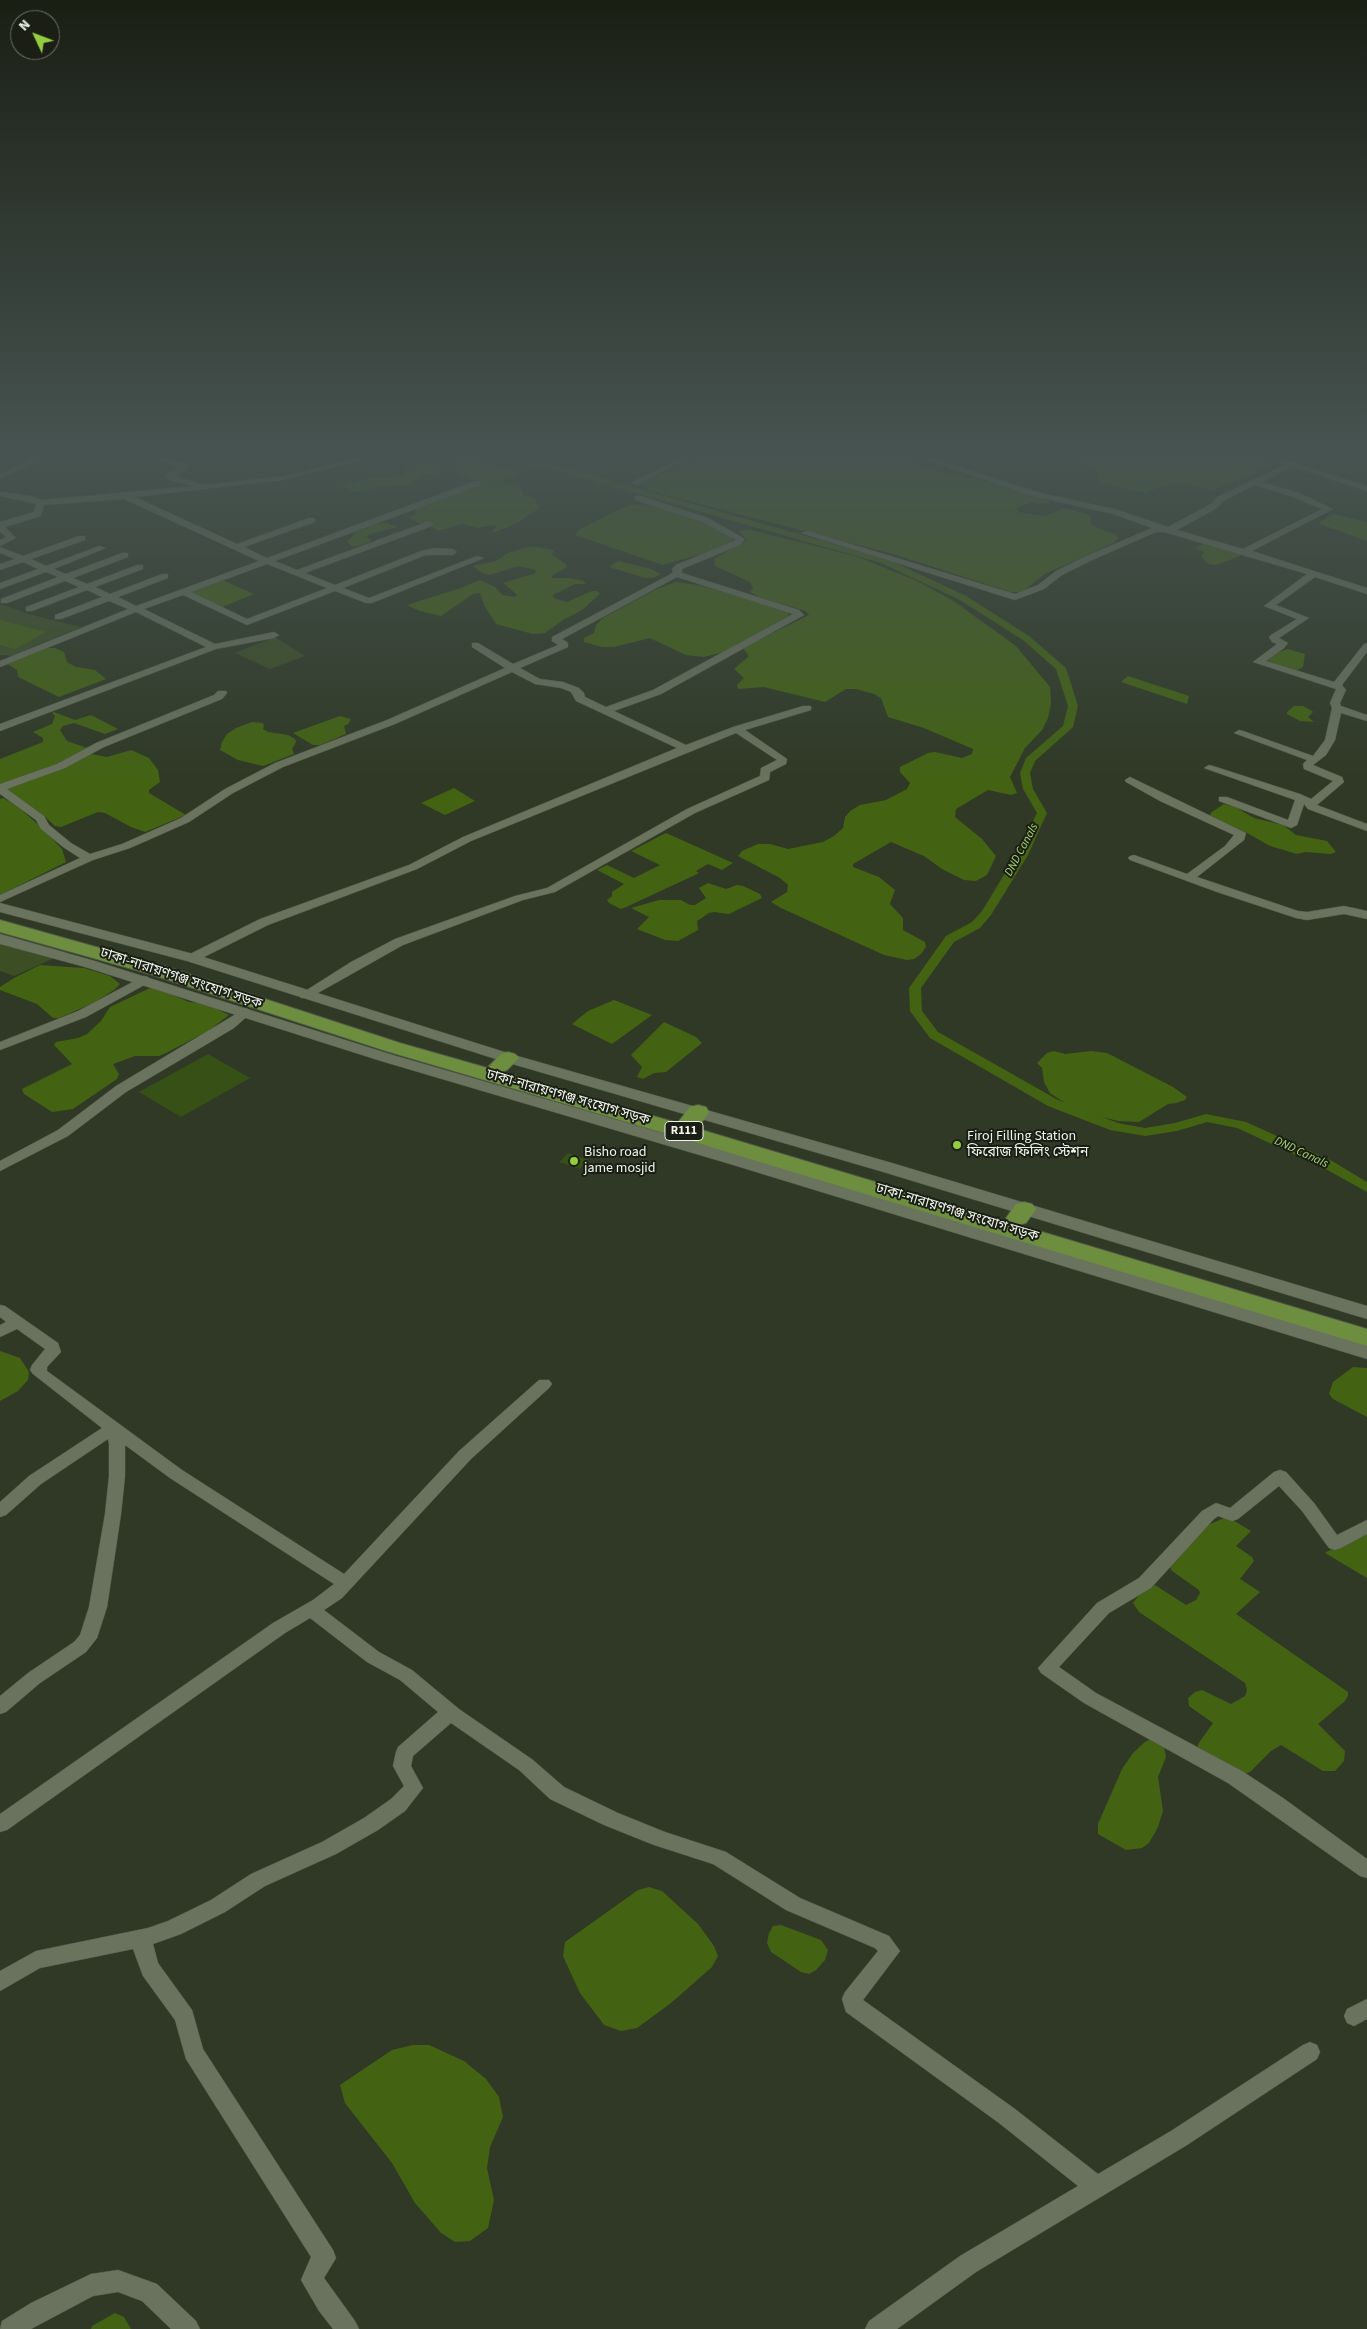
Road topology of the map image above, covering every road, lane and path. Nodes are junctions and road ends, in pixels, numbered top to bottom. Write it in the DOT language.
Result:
graph roads {
  1 [pos="44,568"];
  2 [pos="50,568"];
  3 [pos="93,568"];
  4 [pos="138,568"];
  5 [pos="248,568"];
  6 [pos="285,568"];
  7 [pos="309,568"];
  8 [pos="386,568"];
  9 [pos="455,568"];
  10 [pos="678,568"];
  11 [pos="919,568"];
  12 [pos="1070,568"];
  13 [pos="1297,568"];
  14 [pos="47,569"];
  15 [pos="297,572"];
  16 [pos="1314,573"];
  17 [pos="676,574"];
  18 [pos="165,576"];
  19 [pos="67,578"];
  20 [pos="0,586"];
  21 [pos="87,587"];
  22 [pos="334,588"];
  23 [pos="182,591"];
  24 [pos="1367,591"];
  25 [pos="110,597"];
  26 [pos="4,601"];
  27 [pos="29,609"];
  28 [pos="136,609"];
  29 [pos="58,617"];
  30 [pos="274,635"];
  31 [pos="475,645"];
  32 [pos="1367,646"];
  33 [pos="214,647"];
  34 [pos="0,664"];
  35 [pos="512,668"];
  36 [pos="1336,686"];
  37 [pos="222,693"];
  38 [pos="807,708"];
  39 [pos="1337,708"];
  40 [pos="606,711"];
  41 [pos="1367,718"];
  42 [pos="0,728"];
  43 [pos="737,729"];
  44 [pos="1239,733"];
  45 [pos="686,749"];
  46 [pos="1315,760"];
  47 [pos="1209,768"];
  48 [pos="1130,780"];
  49 [pos="2,792"];
  50 [pos="1223,799"];
  51 [pos="1301,799"];
  52 [pos="1312,804"];
  53 [pos="1365,826"];
  54 [pos="89,858"];
  55 [pos="1134,858"];
  56 [pos="1188,878"];
  57 [pos="0,899"];
  58 [pos="0,907"];
  59 [pos="1367,915"];
  60 [pos="0,916"];
  61 [pos="0,926"];
  62 [pos="0,939"];
  63 [pos="192,958"];
  64 [pos="144,980"];
  65 [pos="305,995"];
  66 [pos="246,1012"];
  67 [pos="0,1046"];
  68 [pos="504,1062"];
  69 [pos="609,1116"];
  70 [pos="0,1167"];
  71 [pos="1020,1226"];
  72 [pos="0,1310"];
  73 [pos="1367,1313"];
  74 [pos="17,1322"];
  75 [pos="1367,1324"];
  76 [pos="0,1332"];
  77 [pos="1367,1338"];
  78 [pos="1367,1352"];
  79 [pos="544,1384"];
  80 [pos="113,1428"];
  81 [pos="0,1511"];
  82 [pos="1367,1526"];
  83 [pos="345,1583"];
  84 [pos="311,1610"];
  85 [pos="0,1707"];
  86 [pos="451,1712"];
  87 [pos="0,1824"];
  88 [pos="1367,1870"];
  89 [pos="142,1938"];
  90 [pos="0,1982"];
  91 [pos="1310,2052"];
  92 [pos="1098,2188"];
  93 [pos="10,2329"];
  94 [pos="188,2329"];
  95 [pos="347,2329"];
  96 [pos="877,2329"];
  1 -- 14 [label="street"];
  2 -- 14 [label="street"];
  3 -- 19 [label="street"];
  4 -- 21 [label="street"];
  5 -- 23 [label="street"];
  6 -- 15 [label="street"];
  7 -- 15 [label="street"];
  8 -- 22 [label="street"];
  9 -- 22 [label="street"];
  10 -- 17 [label="street"];
  11 -- 12 [label="street"];
  13 -- 16 [label="street"];
  14 -- 19 [label="street"];
  14 -- 20 [label="street"];
  15 -- 22 [label="street"];
  16 -- 24 [label="street"];
  16 -- 36 [label="street"];
  17 -- 35 [label="street"];
  17 -- 40 [label="street"];
  18 -- 25 [label="street"];
  19 -- 21 [label="street"];
  19 -- 26 [label="street"];
  21 -- 25 [label="street"];
  21 -- 27 [label="street"];
  22 -- 23 [label="street"];
  23 -- 28 [label="street"];
  25 -- 28 [label="street"];
  25 -- 29 [label="street"];
  28 -- 33 [label="street"];
  28 -- 34 [label="street"];
  30 -- 33 [label="street"];
  31 -- 35 [label="street"];
  32 -- 36 [label="street"];
  33 -- 42 [label="street"];
  35 -- 40 [label="street"];
  35 -- 54 [label="street"];
  36 -- 39 [label="street"];
  37 -- 49 [label="street"];
  38 -- 43 [label="street"];
  39 -- 41 [label="street"];
  39 -- 46 [label="street"];
  40 -- 45 [label="street"];
  43 -- 45 [label="street"];
  43 -- 65 [label="street"];
  44 -- 46 [label="street"];
  45 -- 63 [label="street"];
  46 -- 52 [label="street"];
  47 -- 51 [label="street"];
  48 -- 56 [label="street"];
  49 -- 54 [label="street"];
  50 -- 51 [label="street"];
  51 -- 52 [label="street"];
  52 -- 53 [label="street"];
  54 -- 57 [label="street"];
  55 -- 56 [label="street"];
  56 -- 59 [label="street"];
  58 -- 63 [label="street"];
  60 -- 68 [label="main road, ঢাকা-নারায়ণগঞ্জ সংযোগ সড়ক / R111"];
  61 -- 69 [label="main road, ঢাকা-নারায়ণগঞ্জ সংযোগ সড়ক / R111"];
  62 -- 64 [label="street"];
  63 -- 65 [label="street"];
  64 -- 66 [label="street"];
  64 -- 67 [label="street"];
  65 -- 68 [label="street"];
  66 -- 69 [label="street"];
  66 -- 70 [label="street"];
  68 -- 71 [label="main road, ঢাকা-নারায়ণগঞ্জ সংযোগ সড়ক / R111"];
  69 -- 71 [label="main road, ঢাকা-নারায়ণগঞ্জ সংযোগ সড়ক / R111"];
  71 -- 73 [label="street"];
  71 -- 75 [label="main road, ঢাকা-নারায়ণগঞ্জ সংযোগ সড়ক / R111"];
  71 -- 77 [label="main road, ঢাকা-নারায়ণগঞ্জ সংযোগ সড়ক / R111"];
  71 -- 78 [label="street"];
  72 -- 74 [label="street"];
  74 -- 76 [label="street"];
  74 -- 80 [label="street"];
  79 -- 83 [label="street"];
  80 -- 81 [label="street"];
  80 -- 83 [label="street"];
  80 -- 85 [label="street"];
  82 -- 88 [label="street"];
  83 -- 84 [label="street"];
  84 -- 86 [label="street"];
  84 -- 87 [label="street"];
  86 -- 89 [label="street"];
  86 -- 92 [label="street"];
  89 -- 90 [label="street"];
  89 -- 95 [label="street"];
  91 -- 92 [label="street"];
  92 -- 96 [label="street"];
  93 -- 94 [label="street"];
}
